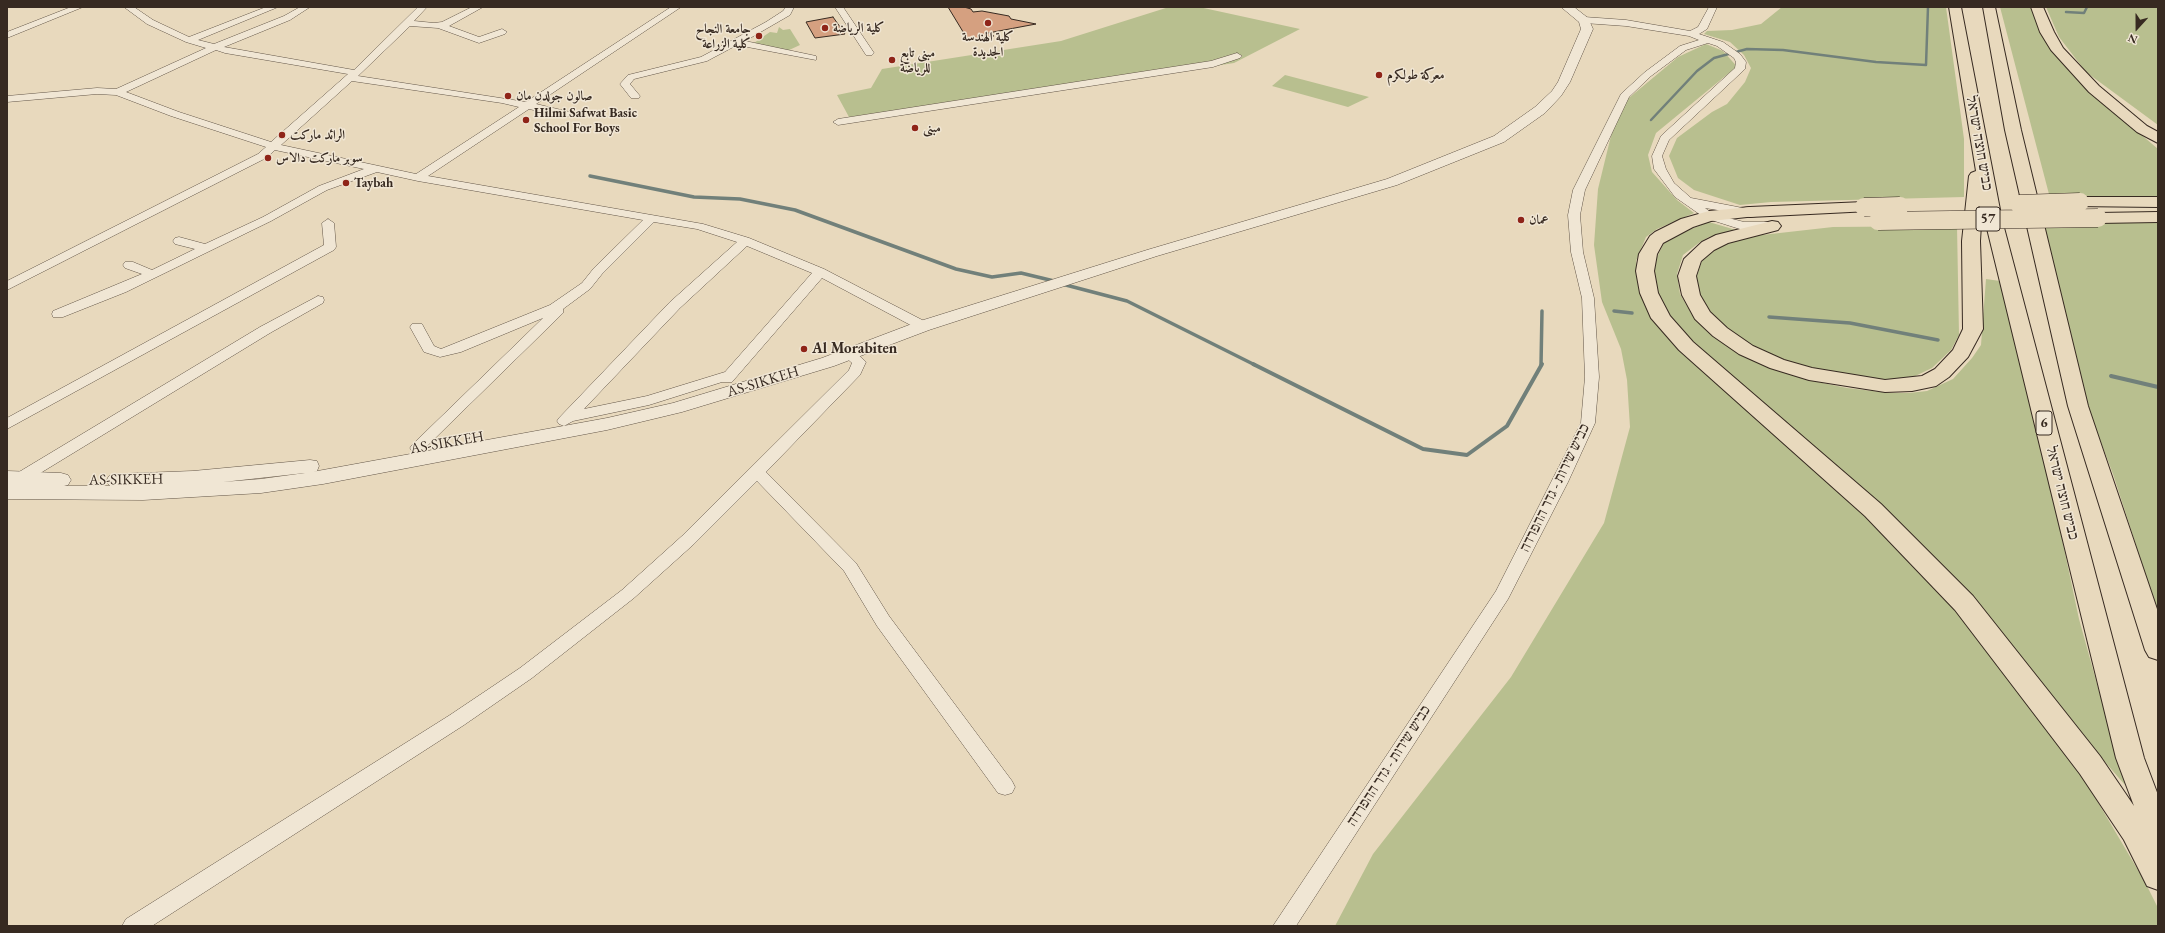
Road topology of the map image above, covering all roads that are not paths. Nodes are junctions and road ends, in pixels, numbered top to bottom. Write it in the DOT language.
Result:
graph roads {
  1 [pos="79,7"];
  2 [pos="128,7"];
  3 [pos="274,7"];
  4 [pos="306,7"];
  5 [pos="479,7"];
  6 [pos="677,7"];
  7 [pos="790,7"];
  8 [pos="839,7"];
  9 [pos="1567,7"];
  10 [pos="1713,7"];
  11 [pos="1955,7"];
  12 [pos="1989,7"];
  13 [pos="2037,7"];
  14 [pos="420,8"];
  15 [pos="408,23"];
  16 [pos="1585,24"];
  17 [pos="440,26"];
  18 [pos="502,32"];
  19 [pos="1691,34"];
  20 [pos="7,35"];
  21 [pos="189,40"];
  22 [pos="1709,40"];
  23 [pos="737,42"];
  24 [pos="215,47"];
  25 [pos="869,53"];
  26 [pos="1237,56"];
  27 [pos="813,58"];
  28 [pos="354,76"];
  29 [pos="117,92"];
  30 [pos="635,96"];
  31 [pos="8,99"];
  32 [pos="525,106"];
  33 [pos="566,114"];
  34 [pos="838,122"];
  35 [pos="2142,129"];
  36 [pos="2158,138"];
  37 [pos="2158,142"];
  38 [pos="1979,145"];
  39 [pos="273,146"];
  40 [pos="376,169"];
  41 [pos="418,178"];
  42 [pos="1680,195"];
  43 [pos="2158,202"];
  44 [pos="1750,212"];
  45 [pos="1709,216"];
  46 [pos="2158,217"];
  47 [pos="651,218"];
  48 [pos="328,223"];
  49 [pos="1772,226"];
  50 [pos="179,241"];
  51 [pos="745,241"];
  52 [pos="205,248"];
  53 [pos="129,265"];
  54 [pos="820,272"];
  55 [pos="152,274"];
  56 [pos="7,286"];
  57 [pos="318,300"];
  58 [pos="566,302"];
  59 [pos="58,314"];
  60 [pos="923,326"];
  61 [pos="418,327"];
  62 [pos="849,354"];
  63 [pos="729,377"];
  64 [pos="566,419"];
  65 [pos="7,424"];
  66 [pos="417,448"];
  67 [pos="757,472"];
  68 [pos="13,478"];
  69 [pos="7,492"];
  70 [pos="2158,650"];
  71 [pos="1005,787"];
  72 [pos="2158,833"];
  73 [pos="2158,876"];
  74 [pos="133,926"];
  75 [pos="1284,926"];
  1 -- 20 [label="street"];
  2 -- 21 [label="street"];
  3 -- 21 [label="street"];
  4 -- 24 [label="street"];
  5 -- 17 [label="street"];
  6 -- 32 [label="street"];
  7 -- 23 [label="street"];
  8 -- 25 [label="street"];
  9 -- 16 [label="street"];
  10 -- 19 [label="street"];
  11 -- 38 [label="highway, כביש חוצה ישראל / 6"];
  12 -- 70 [label="highway"];
  13 -- 35 [label="highway"];
  14 -- 15 [label="street"];
  15 -- 17 [label="street"];
  15 -- 28 [label="street"];
  16 -- 19 [label="street"];
  16 -- 60 [label="street"];
  17 -- 18 [label="street"];
  19 -- 22 [label="street"];
  21 -- 24 [label="street"];
  22 -- 42 [label="street"];
  22 -- 75 [label="street, כביש שירות - גדר ההפרדה"];
  23 -- 27 [label="street"];
  23 -- 30 [label="street"];
  24 -- 28 [label="street"];
  24 -- 29 [label="street"];
  26 -- 34 [label="street"];
  28 -- 32 [label="street"];
  28 -- 39 [label="street"];
  29 -- 31 [label="street"];
  29 -- 39 [label="street"];
  32 -- 33 [label="street"];
  32 -- 41 [label="street"];
  35 -- 36 [label="highway"];
  35 -- 37 [label="highway"];
  38 -- 49 [label="highway"];
  38 -- 72 [label="highway, כביש חוצה ישראל / 6"];
  39 -- 40 [label="street"];
  39 -- 56 [label="street"];
  40 -- 41 [label="street"];
  40 -- 52 [label="street"];
  41 -- 47 [label="street"];
  42 -- 44 [label="street"];
  42 -- 45 [label="street"];
  43 -- 44 [label="highway, 57, bridge"];
  44 -- 45 [label="highway"];
  45 -- 49 [label="street"];
  45 -- 73 [label="highway"];
  46 -- 49 [label="highway, 57, bridge"];
  47 -- 51 [label="street"];
  47 -- 58 [label="street"];
  48 -- 65 [label="street"];
  50 -- 52 [label="street"];
  51 -- 54 [label="street"];
  51 -- 64 [label="street"];
  52 -- 55 [label="street"];
  53 -- 55 [label="street"];
  54 -- 60 [label="street"];
  54 -- 63 [label="street"];
  55 -- 59 [label="street"];
  57 -- 68 [label="street"];
  58 -- 61 [label="street"];
  58 -- 66 [label="street"];
  60 -- 62 [label="street, AS-SIKKEH"];
  60 -- 63 [label="street, AS-SIKKEH"];
  62 -- 67 [label="street"];
  62 -- 69 [label="street, AS-SIKKEH"];
  63 -- 64 [label="street, AS-SIKKEH"];
  64 -- 66 [label="street, AS-SIKKEH"];
  66 -- 68 [label="street, AS-SIKKEH"];
  67 -- 71 [label="street"];
  67 -- 74 [label="street"];
}
